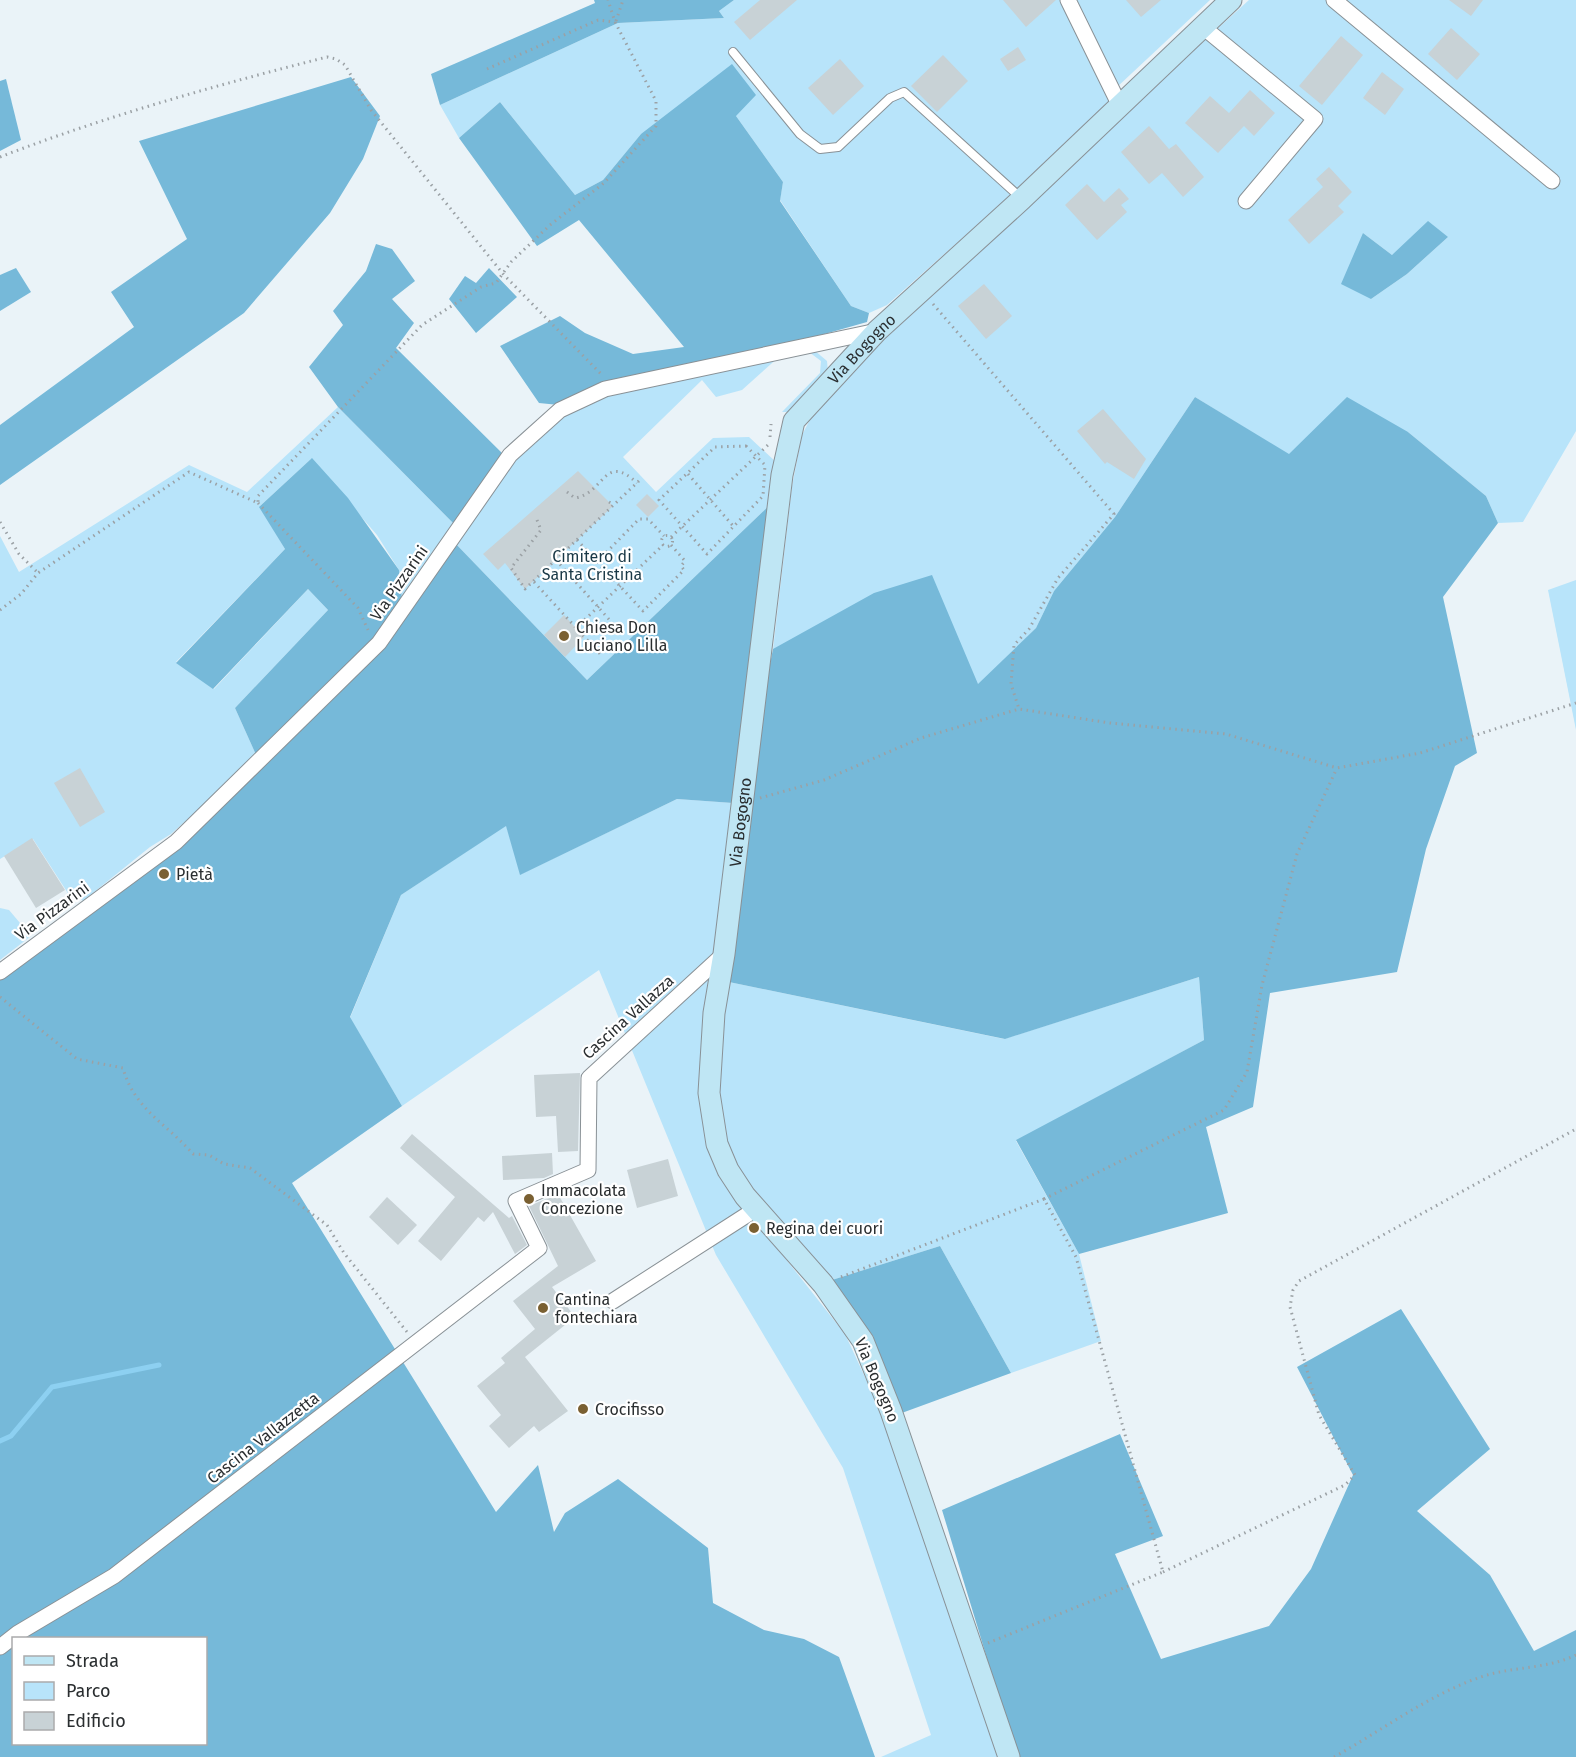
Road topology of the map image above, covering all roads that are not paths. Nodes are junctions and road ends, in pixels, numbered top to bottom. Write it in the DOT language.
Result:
graph roads {
  1 [pos="1068,0"];
  2 [pos="1231,0"];
  3 [pos="1334,0"];
  4 [pos="1203,27"];
  5 [pos="733,52"];
  6 [pos="1120,106"];
  7 [pos="1551,181"];
  8 [pos="1022,199"];
  9 [pos="1246,201"];
  10 [pos="877,331"];
  11 [pos="724,954"];
  12 [pos="0,972"];
  13 [pos="756,1209"];
  14 [pos="539,1247"];
  15 [pos="613,1301"];
  16 [pos="13,1637"];
  17 [pos="12,1638"];
  18 [pos="0,1647"];
  19 [pos="1009,1757"];
  1 -- 6 [label="street"];
  2 -- 4 [label="main road, Via Bogogno"];
  3 -- 7 [label="street"];
  4 -- 6 [label="main road, Via Bogogno"];
  4 -- 9 [label="street"];
  5 -- 8 [label="lane"];
  6 -- 8 [label="main road, Via Bogogno"];
  8 -- 10 [label="main road, Via Bogogno"];
  10 -- 11 [label="main road, Via Bogogno"];
  10 -- 12 [label="street, Via Pizzarini"];
  11 -- 13 [label="main road, Via Bogogno"];
  11 -- 14 [label="street, Cascina Vallazza"];
  13 -- 15 [label="street"];
  13 -- 19 [label="main road, Via Bogogno"];
  14 -- 16 [label="street, Cascina Vallazzetta"];
  17 -- 18 [label="street, Cascina Vallazzetta"];
}
